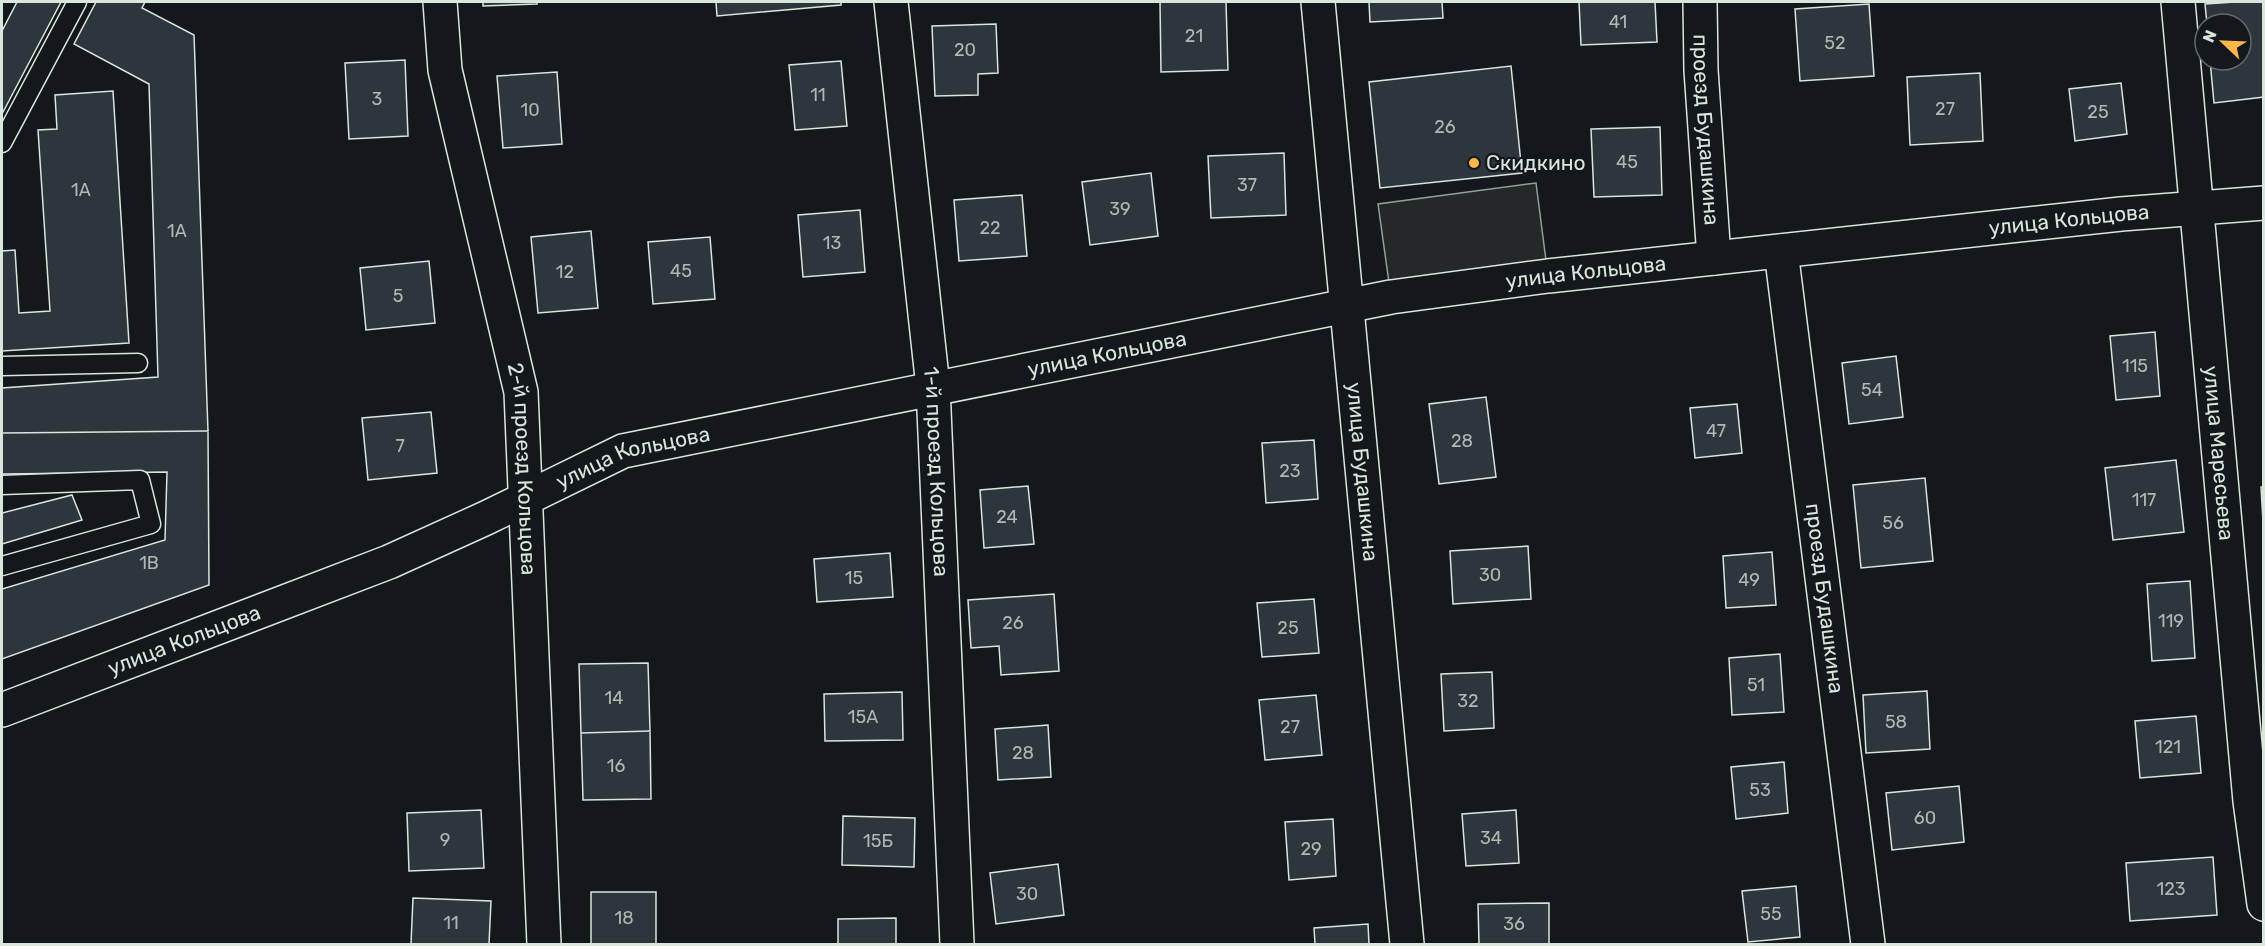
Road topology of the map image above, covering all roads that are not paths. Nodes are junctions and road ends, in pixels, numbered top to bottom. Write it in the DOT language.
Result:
graph roads {
  1 [pos="77,2"];
  2 [pos="440,2"];
  3 [pos="891,2"];
  4 [pos="1318,2"];
  5 [pos="1700,2"];
  6 [pos="2178,2"];
  7 [pos="2,143"];
  8 [pos="2264,203"];
  9 [pos="2196,208"];
  10 [pos="1781,251"];
  11 [pos="1714,258"];
  12 [pos="1349,304"];
  13 [pos="138,363"];
  14 [pos="2,366"];
  15 [pos="933,387"];
  16 [pos="2,485"];
  17 [pos="525,498"];
  18 [pos="2,566"];
  19 [pos="2,710"];
  20 [pos="2264,904"];
  21 [pos="544,945"];
  22 [pos="957,945"];
  23 [pos="1407,945"];
  24 [pos="1868,945"];
  1 -- 7 [label="lane"];
  2 -- 17 [label="street, 2-й проезд Кольцова"];
  3 -- 15 [label="street, 1-й проезд Кольцова"];
  4 -- 12 [label="street, улица Будашкина"];
  5 -- 11 [label="street, проезд Будашкина"];
  6 -- 9 [label="street, улица Маресьева"];
  8 -- 9 [label="street, улица Кольцова"];
  9 -- 10 [label="street, улица Кольцова"];
  9 -- 20 [label="street, улица Маресьева"];
  10 -- 11 [label="street, улица Кольцова"];
  10 -- 24 [label="street, проезд Будашкина"];
  11 -- 12 [label="street, улица Кольцова"];
  12 -- 15 [label="street, улица Кольцова"];
  12 -- 23 [label="street, улица Будашкина"];
  13 -- 14 [label="lane"];
  15 -- 17 [label="street, улица Кольцова"];
  15 -- 22 [label="street, 1-й проезд Кольцова"];
  16 -- 18 [label="lane"];
  17 -- 19 [label="street, улица Кольцова"];
  17 -- 21 [label="street, 2-й проезд Кольцова"];
}
